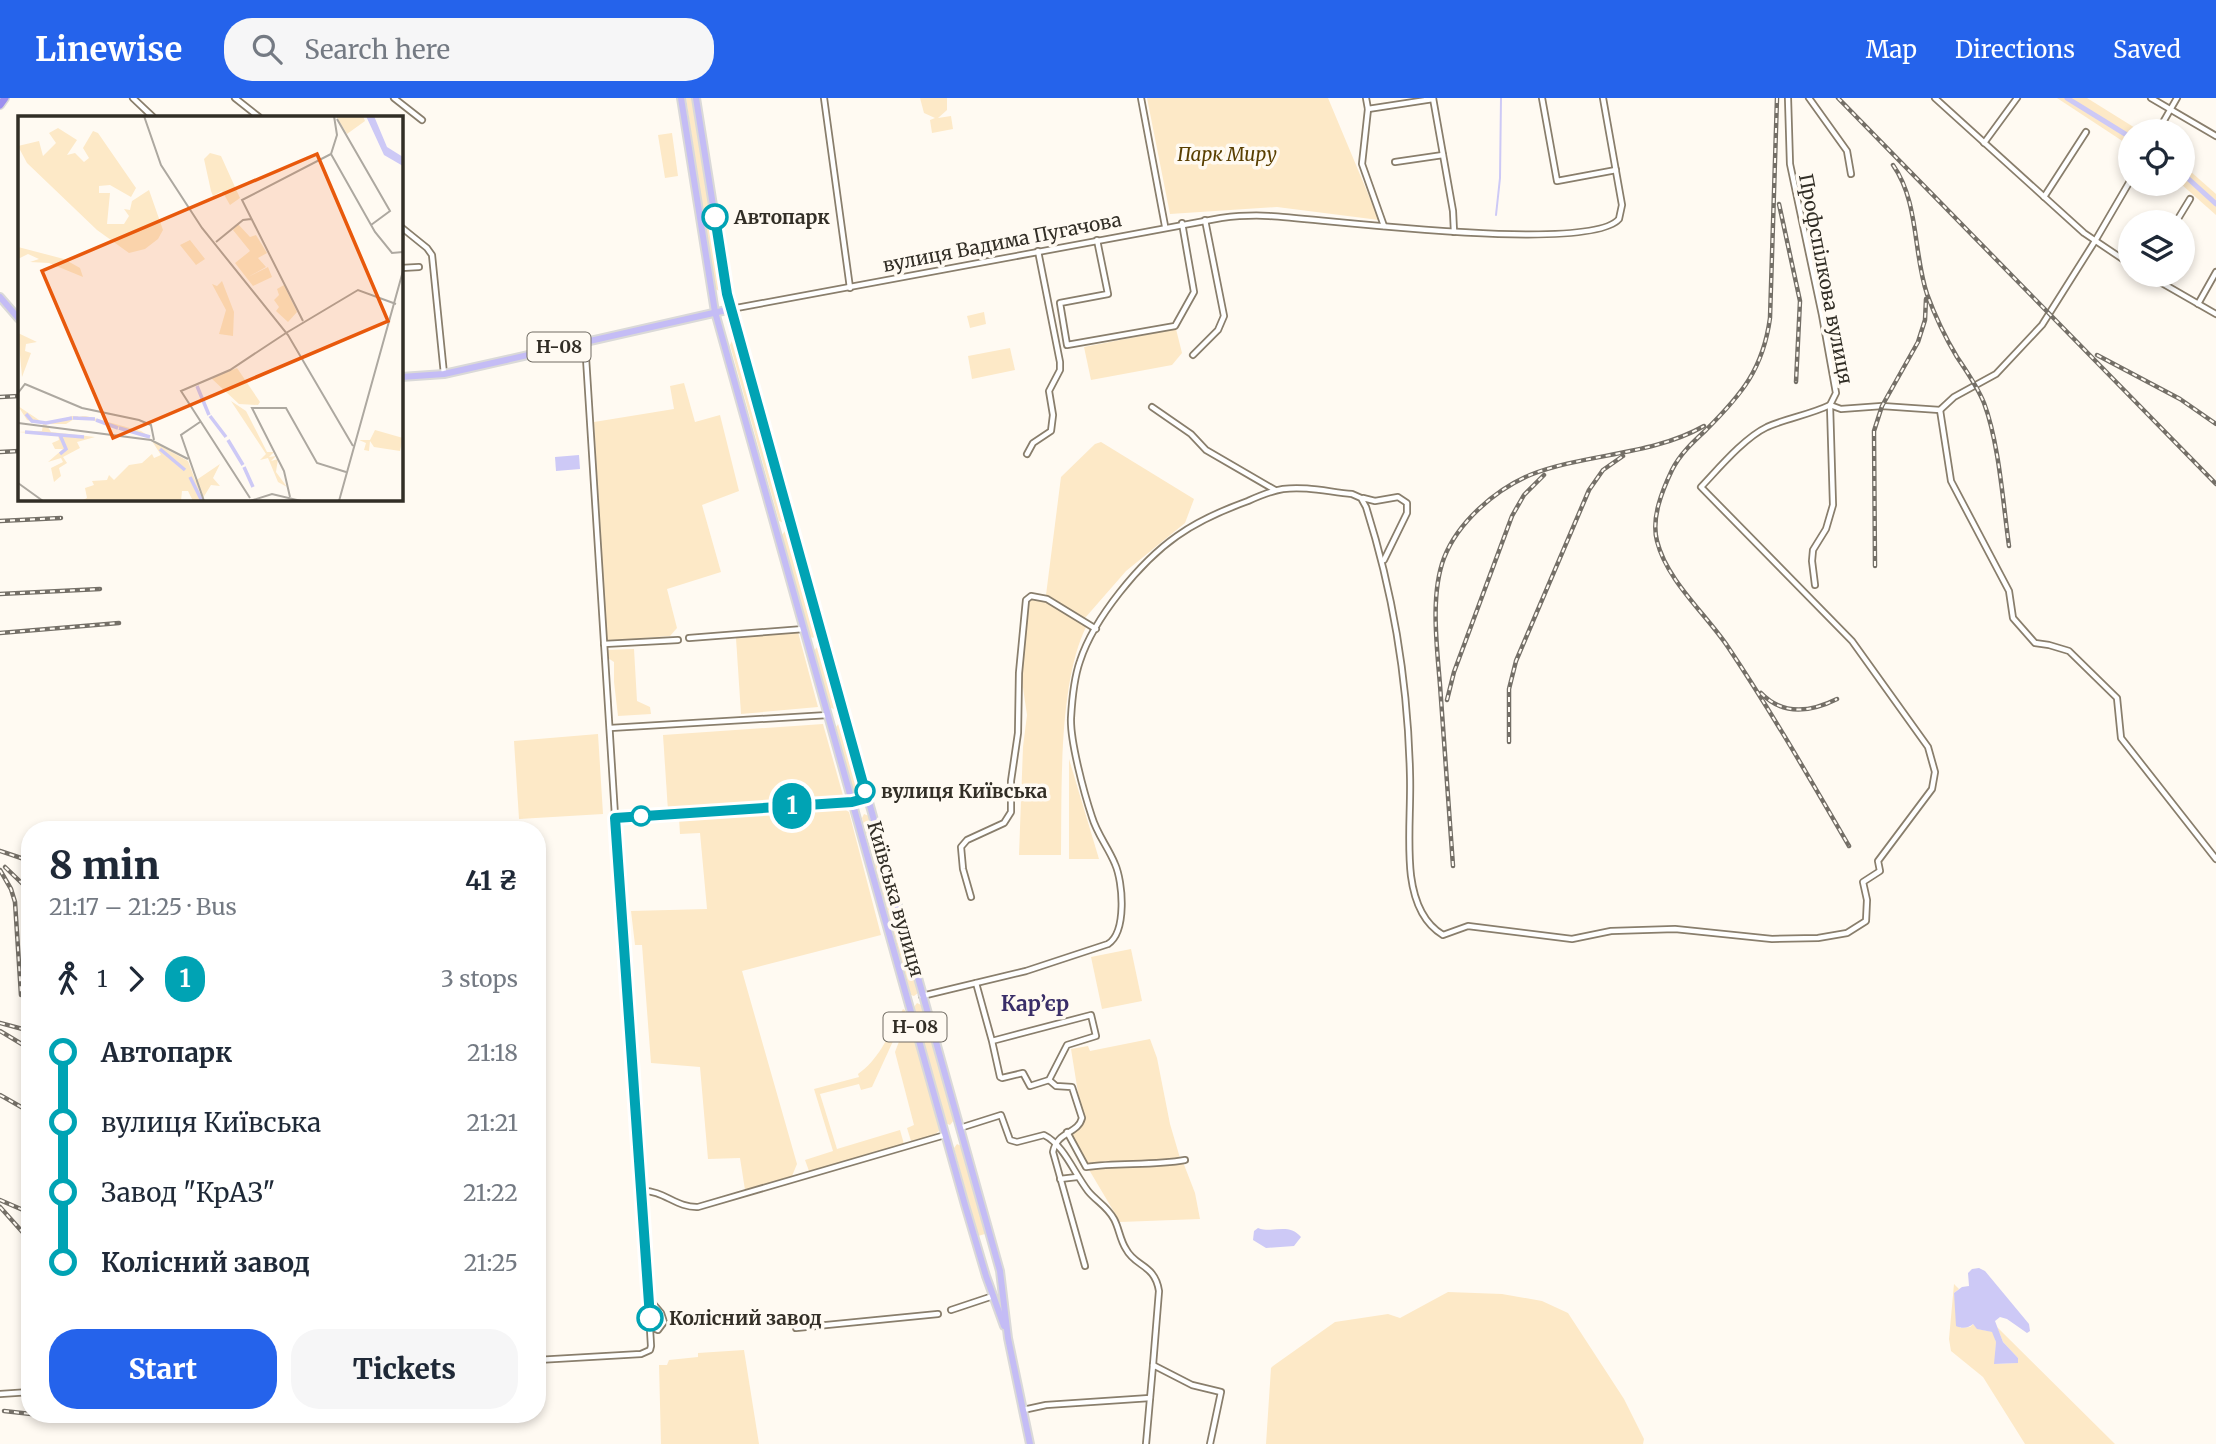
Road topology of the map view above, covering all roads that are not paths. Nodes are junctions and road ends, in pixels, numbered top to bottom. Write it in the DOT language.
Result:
graph roads {
  1 [pos="5,98"];
  2 [pos="133,98"];
  3 [pos="235,98"];
  4 [pos="394,98"];
  5 [pos="681,98"];
  6 [pos="696,98"];
  7 [pos="824,98"];
  8 [pos="1141,98"];
  9 [pos="1366,98"];
  10 [pos="1433,98"];
  11 [pos="1542,98"];
  12 [pos="1603,98"];
  13 [pos="1788,98"];
  14 [pos="1809,98"];
  15 [pos="1936,98"];
  16 [pos="2017,98"];
  17 [pos="2151,98"];
  18 [pos="2177,98"];
  19 [pos="0,105"];
  20 [pos="1368,110"];
  21 [pos="2170,110"];
  22 [pos="152,116"];
  23 [pos="258,116"];
  24 [pos="2165,119"];
  25 [pos="422,120"];
  26 [pos="2086,132"];
  27 [pos="2216,136"];
  28 [pos="1984,143"];
  29 [pos="1443,155"];
  30 [pos="1395,162"];
  31 [pos="1616,170"];
  32 [pos="1851,174"];
  33 [pos="2121,196"];
  34 [pos="2044,197"];
  35 [pos="2190,200"];
  36 [pos="2184,210"];
  37 [pos="1205,220"];
  38 [pos="1182,223"];
  39 [pos="1165,226"];
  40 [pos="1384,226"];
  41 [pos="402,228"];
  42 [pos="1454,232"];
  43 [pos="1097,240"];
  44 [pos="2095,242"];
  45 [pos="1038,251"];
  46 [pos="2118,256"];
  47 [pos="419,267"];
  48 [pos="402,268"];
  49 [pos="2216,272"];
  50 [pos="2169,287"];
  51 [pos="850,288"];
  52 [pos="0,297"];
  53 [pos="2198,304"];
  54 [pos="731,309"];
  55 [pos="715,312"];
  56 [pos="2216,314"];
  57 [pos="18,318"];
  58 [pos="585,342"];
  59 [pos="1193,355"];
  60 [pos="444,374"];
  61 [pos="402,377"];
  62 [pos="1830,405"];
  63 [pos="1152,407"];
  64 [pos="1940,410"];
  65 [pos="1027,454"];
  66 [pos="1276,491"];
  67 [pos="1361,498"];
  68 [pos="791,525"];
  69 [pos="776,529"];
  70 [pos="1383,561"];
  71 [pos="1815,585"];
  72 [pos="804,629"];
  73 [pos="1096,629"];
  74 [pos="689,638"];
  75 [pos="822,638"];
  76 [pos="678,639"];
  77 [pos="808,643"];
  78 [pos="604,644"];
  79 [pos="844,711"];
  80 [pos="829,715"];
  81 [pos="610,728"];
  82 [pos="867,798"];
  83 [pos="852,802"];
  84 [pos="615,818"];
  85 [pos="2216,859"];
  86 [pos="971,897"];
  87 [pos="976,983"];
  88 [pos="922,996"];
  89 [pos="908,1000"];
  90 [pos="992,1041"];
  91 [pos="1049,1080"];
  92 [pos="960,1129"];
  93 [pos="1067,1132"];
  94 [pos="945,1135"];
  95 [pos="1055,1144"];
  96 [pos="1185,1160"];
  97 [pos="1078,1177"];
  98 [pos="1060,1179"];
  99 [pos="642,1191"];
  100 [pos="1085,1266"];
  101 [pos="993,1296"];
  102 [pos="649,1299"];
  103 [pos="951,1310"];
  104 [pos="939,1314"];
  105 [pos="651,1327"];
  106 [pos="796,1328"];
  107 [pos="661,1329"];
  108 [pos="651,1336"];
  109 [pos="1008,1338"];
  110 [pos="546,1359"];
  111 [pos="1153,1365"];
  112 [pos="21,1393"];
  113 [pos="0,1394"];
  114 [pos="1150,1398"];
  115 [pos="1023,1410"];
  116 [pos="1030,1444"];
  117 [pos="1146,1444"];
  118 [pos="1210,1444"];
  1 -- 19 [label="highway"];
  2 -- 22 [label="street"];
  3 -- 23 [label="street"];
  4 -- 25 [label="street"];
  5 -- 55 [label="main road, Київська вулиця"];
  6 -- 54 [label="main road, Київська вулиця"];
  7 -- 51 [label="street"];
  8 -- 39 [label="street"];
  9 -- 20 [label="street"];
  10 -- 20 [label="street"];
  10 -- 29 [label="street"];
  11 -- 31 [label="street"];
  12 -- 31 [label="street"];
  13 -- 62 [label="street, Профспілкова вулиця"];
  14 -- 32 [label="street"];
  15 -- 28 [label="street"];
  16 -- 28 [label="street"];
  17 -- 21 [label="street"];
  18 -- 21 [label="street"];
  20 -- 40 [label="street"];
  21 -- 24 [label="street"];
  21 -- 27 [label="street"];
  26 -- 34 [label="street"];
  28 -- 34 [label="street"];
  29 -- 30 [label="street"];
  29 -- 42 [label="street"];
  31 -- 42 [label="street, вулиця Вадима Пугачова"];
  33 -- 44 [label="street"];
  34 -- 44 [label="street"];
  35 -- 36 [label="street"];
  37 -- 38 [label="street, вулиця Вадима Пугачова"];
  37 -- 40 [label="street, вулиця Вадима Пугачова"];
  37 -- 59 [label="street"];
  38 -- 39 [label="street, вулиця Вадима Пугачова"];
  38 -- 43 [label="street"];
  39 -- 43 [label="street, вулиця Вадима Пугачова"];
  40 -- 42 [label="street, вулиця Вадима Пугачова"];
  41 -- 60 [label="street"];
  43 -- 45 [label="street, вулиця Вадима Пугачова"];
  44 -- 46 [label="street"];
  44 -- 64 [label="street"];
  45 -- 51 [label="street, вулиця Вадима Пугачова"];
  45 -- 65 [label="street"];
  47 -- 48 [label="street"];
  49 -- 53 [label="street"];
  50 -- 53 [label="street"];
  51 -- 54 [label="street, вулиця Вадима Пугачова"];
  52 -- 57 [label="main road"];
  53 -- 56 [label="street"];
  54 -- 55 [label="main road, вулиця Вадима Пугачова / Н-08"];
  54 -- 68 [label="main road, Київська вулиця / Н-08"];
  55 -- 58 [label="main road, вулиця Вадима Пугачова / Н-08"];
  55 -- 69 [label="main road, Київська вулиця / Н-08"];
  58 -- 60 [label="main road, вулиця Вадима Пугачова / Н-08"];
  58 -- 78 [label="street"];
  60 -- 61 [label="main road, вулиця Вадима Пугачова / Н-08"];
  62 -- 64 [label="street"];
  62 -- 70 [label="street"];
  62 -- 71 [label="street, Профспілкова вулиця"];
  63 -- 66 [label="street"];
  64 -- 85 [label="street"];
  66 -- 67 [label="street"];
  66 -- 73 [label="street"];
  67 -- 70 [label="street"];
  67 -- 70 [label="street"];
  68 -- 69 [label="main road"];
  68 -- 75 [label="main road, Київська вулиця / Н-08"];
  69 -- 72 [label="main road, Київська вулиця / Н-08"];
  72 -- 74 [label="street"];
  72 -- 77 [label="main road, Київська вулиця / Н-08"];
  73 -- 86 [label="street"];
  73 -- 87 [label="street"];
  75 -- 77 [label="main road"];
  75 -- 79 [label="main road, Київська вулиця / Н-08"];
  76 -- 78 [label="street"];
  77 -- 80 [label="main road, Київська вулиця / Н-08"];
  78 -- 81 [label="street"];
  79 -- 80 [label="main road"];
  79 -- 82 [label="main road, Київська вулиця / Н-08"];
  80 -- 81 [label="street"];
  80 -- 83 [label="main road, Київська вулиця / Н-08"];
  81 -- 84 [label="street"];
  82 -- 83 [label="main road"];
  82 -- 88 [label="main road, Київська вулиця / Н-08"];
  83 -- 84 [label="street"];
  83 -- 89 [label="main road, Київська вулиця / Н-08"];
  84 -- 99 [label="street"];
  87 -- 88 [label="street"];
  87 -- 90 [label="street"];
  88 -- 89 [label="main road"];
  88 -- 92 [label="main road, Київська вулиця / Н-08"];
  89 -- 94 [label="main road, Київська вулиця / Н-08"];
  90 -- 91 [label="street"];
  90 -- 91 [label="street"];
  91 -- 93 [label="street"];
  92 -- 94 [label="main road"];
  92 -- 95 [label="street"];
  92 -- 109 [label="main road, Київська вулиця / Н-08"];
  93 -- 95 [label="street"];
  93 -- 96 [label="street"];
  94 -- 99 [label="street"];
  94 -- 101 [label="main road, Київська вулиця / Н-08"];
  95 -- 97 [label="street"];
  95 -- 98 [label="street"];
  97 -- 98 [label="street"];
  97 -- 111 [label="street"];
  98 -- 100 [label="street"];
  99 -- 102 [label="street"];
  101 -- 103 [label="street"];
  101 -- 109 [label="main road, Київська вулиця / Н-08"];
  102 -- 105 [label="street"];
  102 -- 107 [label="street"];
  104 -- 106 [label="street"];
  105 -- 107 [label="street"];
  105 -- 108 [label="street"];
  107 -- 108 [label="street"];
  108 -- 110 [label="street"];
  109 -- 115 [label="main road, Київська вулиця / Н-08"];
  111 -- 114 [label="street"];
  111 -- 118 [label="street"];
  112 -- 113 [label="street"];
  114 -- 115 [label="street"];
  114 -- 117 [label="street"];
  115 -- 116 [label="main road, Київська вулиця / Н-08"];
}
